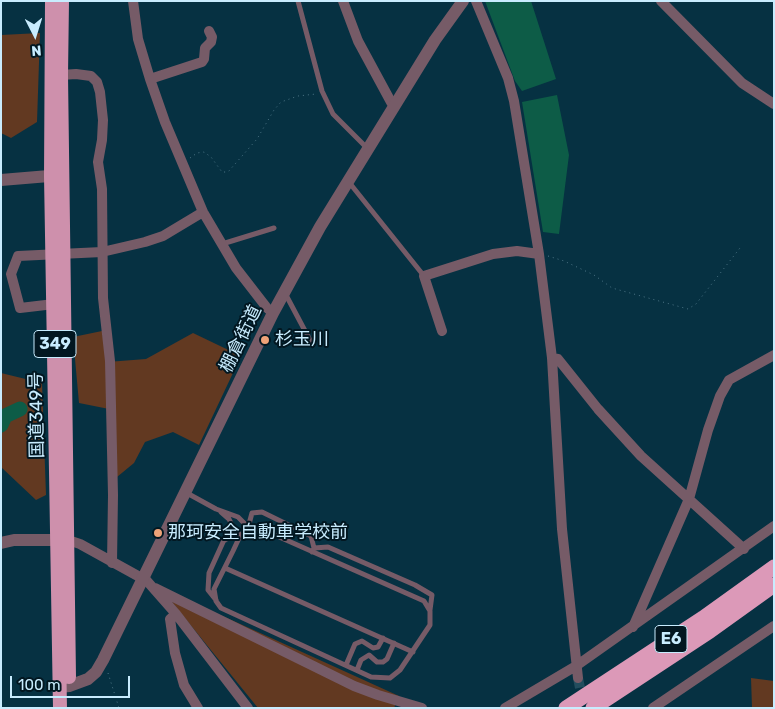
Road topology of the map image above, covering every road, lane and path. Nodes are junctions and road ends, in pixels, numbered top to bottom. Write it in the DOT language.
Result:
graph roads {
  1 [pos="52,1"];
  2 [pos="62,1"];
  3 [pos="133,1"];
  4 [pos="298,1"];
  5 [pos="343,1"];
  6 [pos="463,1"];
  7 [pos="476,1"];
  8 [pos="661,1"];
  9 [pos="208,31"];
  10 [pos="61,75"];
  11 [pos="150,79"];
  12 [pos="326,99"];
  13 [pos="395,104"];
  14 [pos="774,104"];
  15 [pos="367,149"];
  16 [pos="182,162"];
  17 [pos="56,175"];
  18 [pos="1,180"];
  19 [pos="348,181"];
  20 [pos="203,212"];
  21 [pos="274,228"];
  22 [pos="222,244"];
  23 [pos="740,248"];
  24 [pos="102,252"];
  25 [pos="58,254"];
  26 [pos="539,254"];
  27 [pos="424,276"];
  28 [pos="284,292"];
  29 [pos="54,304"];
  30 [pos="273,313"];
  31 [pos="442,331"];
  32 [pos="312,344"];
  33 [pos="774,354"];
  34 [pos="552,358"];
  35 [pos="185,492"];
  36 [pos="689,498"];
  37 [pos="216,508"];
  38 [pos="774,526"];
  39 [pos="251,530"];
  40 [pos="244,533"];
  41 [pos="63,540"];
  42 [pos="224,540"];
  43 [pos="1,543"];
  44 [pos="744,548"];
  45 [pos="313,550"];
  46 [pos="112,563"];
  47 [pos="774,567"];
  48 [pos="225,568"];
  49 [pos="142,578"];
  50 [pos="774,585"];
  51 [pos="155,588"];
  52 [pos="216,601"];
  53 [pos="430,611"];
  54 [pos="176,614"];
  55 [pos="774,626"];
  56 [pos="632,628"];
  57 [pos="383,638"];
  58 [pos="394,643"];
  59 [pos="412,652"];
  60 [pos="104,660"];
  61 [pos="346,666"];
  62 [pos="576,666"];
  63 [pos="357,670"];
  64 [pos="578,678"];
  65 [pos="65,686"];
  66 [pos="60,708"];
  67 [pos="70,708"];
  68 [pos="119,708"];
  69 [pos="198,708"];
  70 [pos="248,708"];
  71 [pos="422,708"];
  72 [pos="505,708"];
  73 [pos="566,708"];
  74 [pos="593,708"];
  75 [pos="653,708"];
  1 -- 17 [label="highway, 国道349号 / 349"];
  2 -- 10 [label="highway, 国道349号 / 349"];
  3 -- 11 [label="street"];
  4 -- 12 [label="lane"];
  5 -- 13 [label="street"];
  6 -- 13 [label="street, 棚倉街道"];
  7 -- 26 [label="street"];
  8 -- 14 [label="street"];
  9 -- 11 [label="street"];
  10 -- 17 [label="highway, 国道349号 / 349"];
  10 -- 24 [label="street"];
  11 -- 16 [label="street"];
  12 -- 15 [label="lane"];
  12 -- 16 [label="path"];
  13 -- 15 [label="street, 棚倉街道"];
  15 -- 19 [label="street, 棚倉街道"];
  16 -- 20 [label="street"];
  17 -- 18 [label="street"];
  17 -- 25 [label="highway, 国道349号 / 349"];
  19 -- 27 [label="lane"];
  19 -- 28 [label="street, 棚倉街道"];
  20 -- 22 [label="street"];
  20 -- 24 [label="street"];
  21 -- 22 [label="lane"];
  22 -- 30 [label="street"];
  23 -- 26 [label="path"];
  24 -- 25 [label="street"];
  24 -- 46 [label="street"];
  25 -- 29 [label="highway, 国道349号 / 349"];
  25 -- 29 [label="street"];
  25 -- 41 [label="highway, 国道349号 / 349"];
  26 -- 27 [label="street"];
  26 -- 34 [label="street"];
  27 -- 31 [label="street"];
  28 -- 30 [label="street, 棚倉街道"];
  28 -- 32 [label="lane"];
  29 -- 41 [label="highway, 国道349号 / 349"];
  30 -- 35 [label="street, 棚倉街道"];
  33 -- 36 [label="street"];
  34 -- 36 [label="street"];
  34 -- 62 [label="street"];
  35 -- 37 [label="lane"];
  35 -- 49 [label="street, 棚倉街道"];
  36 -- 44 [label="street"];
  36 -- 56 [label="street"];
  37 -- 39 [label="lane"];
  37 -- 42 [label="lane"];
  38 -- 44 [label="street"];
  39 -- 40 [label="lane"];
  39 -- 45 [label="lane"];
  39 -- 45 [label="lane"];
  40 -- 42 [label="lane"];
  40 -- 48 [label="lane"];
  41 -- 43 [label="street"];
  41 -- 46 [label="street"];
  41 -- 65 [label="highway, 国道349号 / 349"];
  42 -- 52 [label="lane"];
  44 -- 56 [label="street"];
  45 -- 53 [label="lane"];
  45 -- 53 [label="lane"];
  46 -- 49 [label="street"];
  47 -- 73 [label="highway, E6"];
  48 -- 52 [label="lane"];
  48 -- 57 [label="lane"];
  49 -- 51 [label="street"];
  49 -- 60 [label="street, 棚倉街道"];
  50 -- 74 [label="highway, E6"];
  51 -- 54 [label="street"];
  51 -- 71 [label="street"];
  52 -- 61 [label="lane"];
  53 -- 59 [label="lane"];
  54 -- 69 [label="street"];
  54 -- 70 [label="street"];
  55 -- 75 [label="street"];
  56 -- 62 [label="street"];
  57 -- 58 [label="lane"];
  57 -- 61 [label="lane"];
  58 -- 59 [label="lane"];
  58 -- 63 [label="lane"];
  59 -- 63 [label="lane"];
  60 -- 65 [label="street, 棚倉街道"];
  60 -- 68 [label="path"];
  61 -- 63 [label="lane"];
  62 -- 64 [label="street"];
  62 -- 72 [label="street"];
  65 -- 66 [label="highway, 国道349号 / 349"];
  65 -- 67 [label="highway, 国道349号 / 349"];
}
